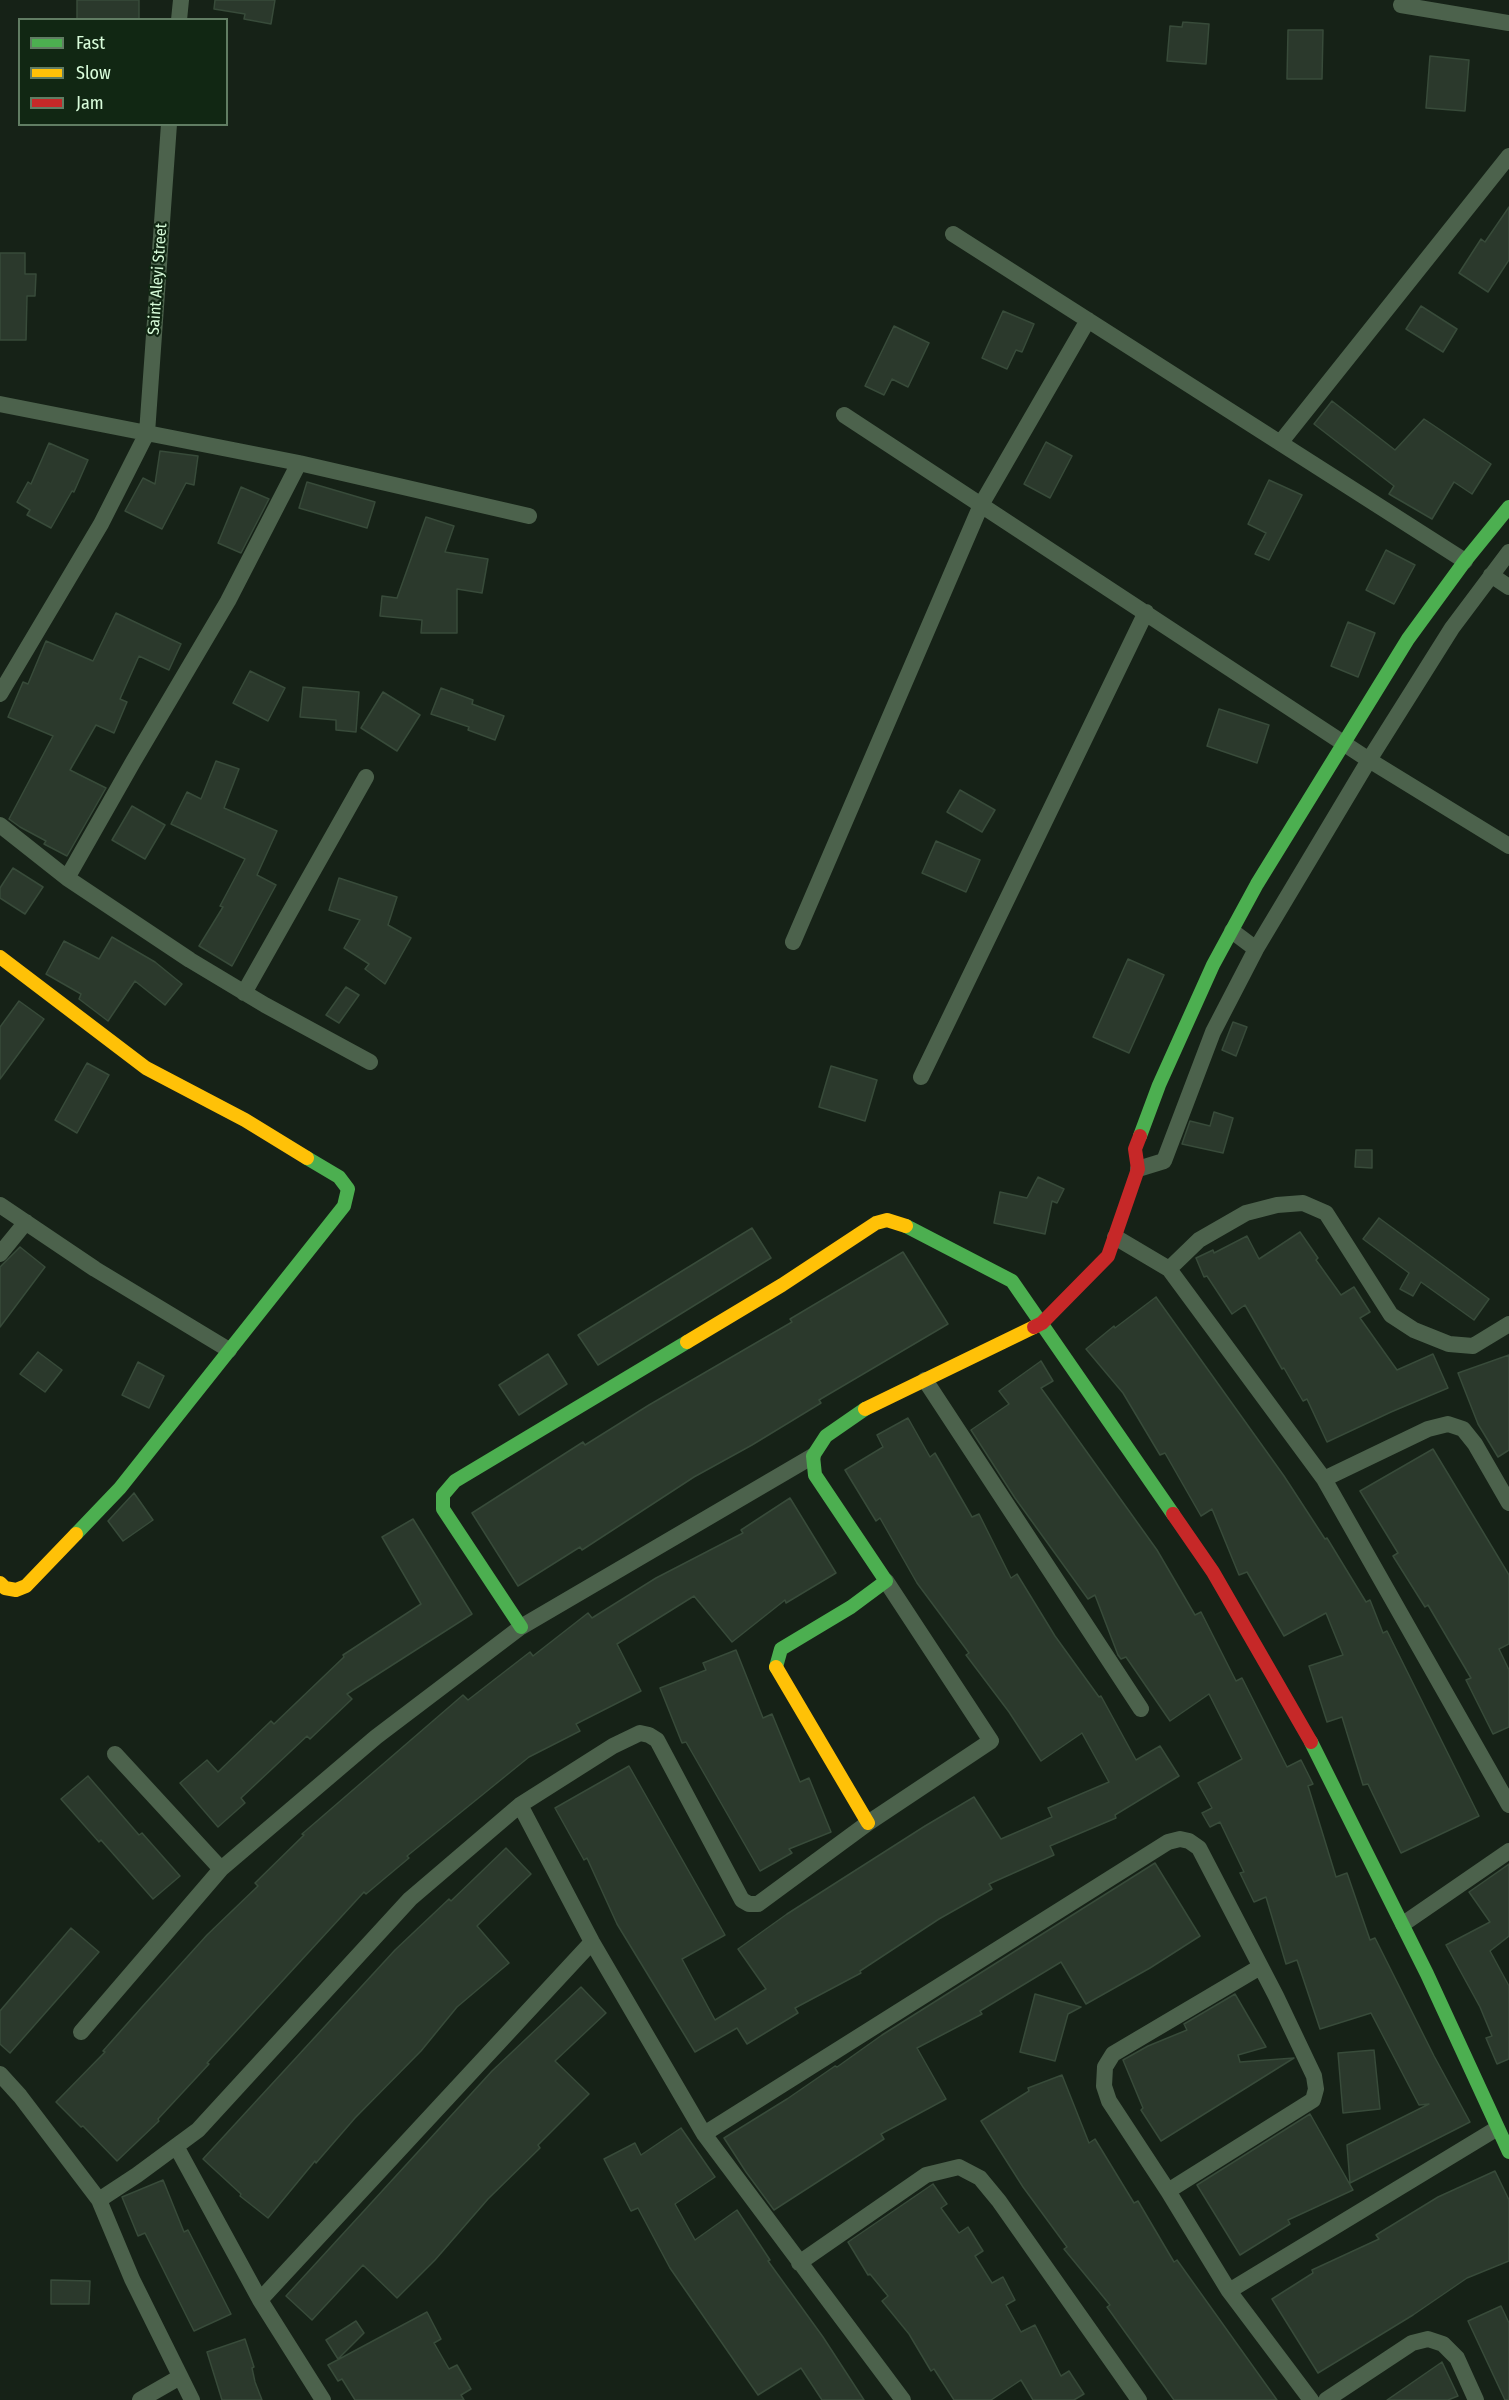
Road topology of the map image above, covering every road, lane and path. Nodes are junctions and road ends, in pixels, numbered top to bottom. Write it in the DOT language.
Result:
graph roads {
  1 [pos="182,0"];
  2 [pos="1401,5"];
  3 [pos="179,18"];
  4 [pos="1509,22"];
  5 [pos="169,126"];
  6 [pos="1509,156"];
  7 [pos="953,234"];
  8 [pos="1088,320"];
  9 [pos="0,404"];
  10 [pos="844,415"];
  11 [pos="147,433"];
  12 [pos="1280,443"];
  13 [pos="299,463"];
  14 [pos="981,505"];
  15 [pos="1509,507"];
  16 [pos="529,516"];
  17 [pos="1509,552"];
  18 [pos="1465,561"];
  19 [pos="1491,575"];
  20 [pos="1509,587"];
  21 [pos="1146,612"];
  22 [pos="0,694"];
  23 [pos="1345,743"];
  24 [pos="1369,760"];
  25 [pos="366,777"];
  26 [pos="0,825"];
  27 [pos="1509,846"];
  28 [pos="67,879"];
  29 [pos="1232,931"];
  30 [pos="793,942"];
  31 [pos="1256,949"];
  32 [pos="0,957"];
  33 [pos="244,993"];
  34 [pos="370,1062"];
  35 [pos="921,1077"];
  36 [pos="1138,1169"];
  37 [pos="0,1205"];
  38 [pos="26,1222"];
  39 [pos="1115,1237"];
  40 [pos="0,1254"];
  41 [pos="1170,1269"];
  42 [pos="1042,1323"];
  43 [pos="1509,1324"];
  44 [pos="229,1350"];
  45 [pos="925,1380"];
  46 [pos="813,1456"];
  47 [pos="1324,1479"];
  48 [pos="1504,1482"];
  49 [pos="1509,1503"];
  50 [pos="886,1581"];
  51 [pos="0,1583"];
  52 [pos="521,1627"];
  53 [pos="1141,1709"];
  54 [pos="115,1754"];
  55 [pos="520,1805"];
  56 [pos="1509,1805"];
  57 [pos="868,1823"];
  58 [pos="1509,1851"];
  59 [pos="221,1869"];
  60 [pos="1402,1924"];
  61 [pos="592,1942"];
  62 [pos="1260,1967"];
  63 [pos="81,2032"];
  64 [pos="0,2074"];
  65 [pos="1496,2129"];
  66 [pos="704,2134"];
  67 [pos="176,2146"];
  68 [pos="1509,2152"];
  69 [pos="1168,2191"];
  70 [pos="99,2200"];
  71 [pos="799,2263"];
  72 [pos="1229,2291"];
  73 [pos="260,2300"];
  74 [pos="180,2377"];
  75 [pos="140,2400"];
  76 [pos="192,2400"];
  77 [pos="323,2400"];
  78 [pos="903,2400"];
  79 [pos="1139,2400"];
  80 [pos="1311,2400"];
  81 [pos="1326,2400"];
  82 [pos="1476,2400"];
  1 -- 3 [label="street"];
  2 -- 4 [label="street"];
  5 -- 11 [label="street, Saint Aleyi Street"];
  6 -- 12 [label="street"];
  7 -- 8 [label="street"];
  8 -- 12 [label="street"];
  8 -- 14 [label="street"];
  9 -- 11 [label="street"];
  10 -- 14 [label="street"];
  11 -- 13 [label="street"];
  11 -- 22 [label="street"];
  12 -- 18 [label="street"];
  13 -- 16 [label="street"];
  13 -- 28 [label="street"];
  14 -- 21 [label="street"];
  14 -- 30 [label="street"];
  15 -- 18 [label="street"];
  17 -- 19 [label="street"];
  18 -- 23 [label="street"];
  19 -- 20 [label="street"];
  19 -- 24 [label="street"];
  21 -- 23 [label="street"];
  21 -- 35 [label="street"];
  23 -- 24 [label="street"];
  23 -- 29 [label="street"];
  24 -- 27 [label="street"];
  24 -- 31 [label="street"];
  25 -- 33 [label="street"];
  26 -- 28 [label="street"];
  28 -- 33 [label="street"];
  29 -- 31 [label="street"];
  29 -- 36 [label="street"];
  31 -- 36 [label="street"];
  32 -- 44 [label="street"];
  33 -- 34 [label="street"];
  36 -- 39 [label="street"];
  37 -- 38 [label="street"];
  38 -- 40 [label="street"];
  38 -- 44 [label="street"];
  39 -- 41 [label="street"];
  39 -- 42 [label="street"];
  41 -- 43 [label="street"];
  41 -- 47 [label="street"];
  42 -- 45 [label="street"];
  42 -- 52 [label="street"];
  42 -- 60 [label="street"];
  44 -- 51 [label="street"];
  45 -- 46 [label="street"];
  45 -- 53 [label="street"];
  46 -- 50 [label="street"];
  46 -- 52 [label="street"];
  47 -- 48 [label="street"];
  47 -- 56 [label="street"];
  48 -- 49 [label="street"];
  50 -- 57 [label="street"];
  50 -- 57 [label="street"];
  52 -- 59 [label="street"];
  54 -- 59 [label="street"];
  55 -- 57 [label="street"];
  55 -- 61 [label="street"];
  55 -- 67 [label="street"];
  58 -- 60 [label="street"];
  59 -- 63 [label="street"];
  60 -- 65 [label="street"];
  61 -- 66 [label="street"];
  61 -- 73 [label="street"];
  62 -- 66 [label="street"];
  62 -- 69 [label="street"];
  62 -- 69 [label="street"];
  64 -- 70 [label="street"];
  65 -- 68 [label="street"];
  65 -- 72 [label="street"];
  66 -- 71 [label="street"];
  67 -- 70 [label="street"];
  67 -- 73 [label="street"];
  69 -- 72 [label="street"];
  70 -- 74 [label="street"];
  71 -- 78 [label="street"];
  71 -- 79 [label="street"];
  72 -- 80 [label="street"];
  73 -- 77 [label="street"];
  74 -- 75 [label="street"];
  74 -- 76 [label="street"];
  81 -- 82 [label="street"];
}
